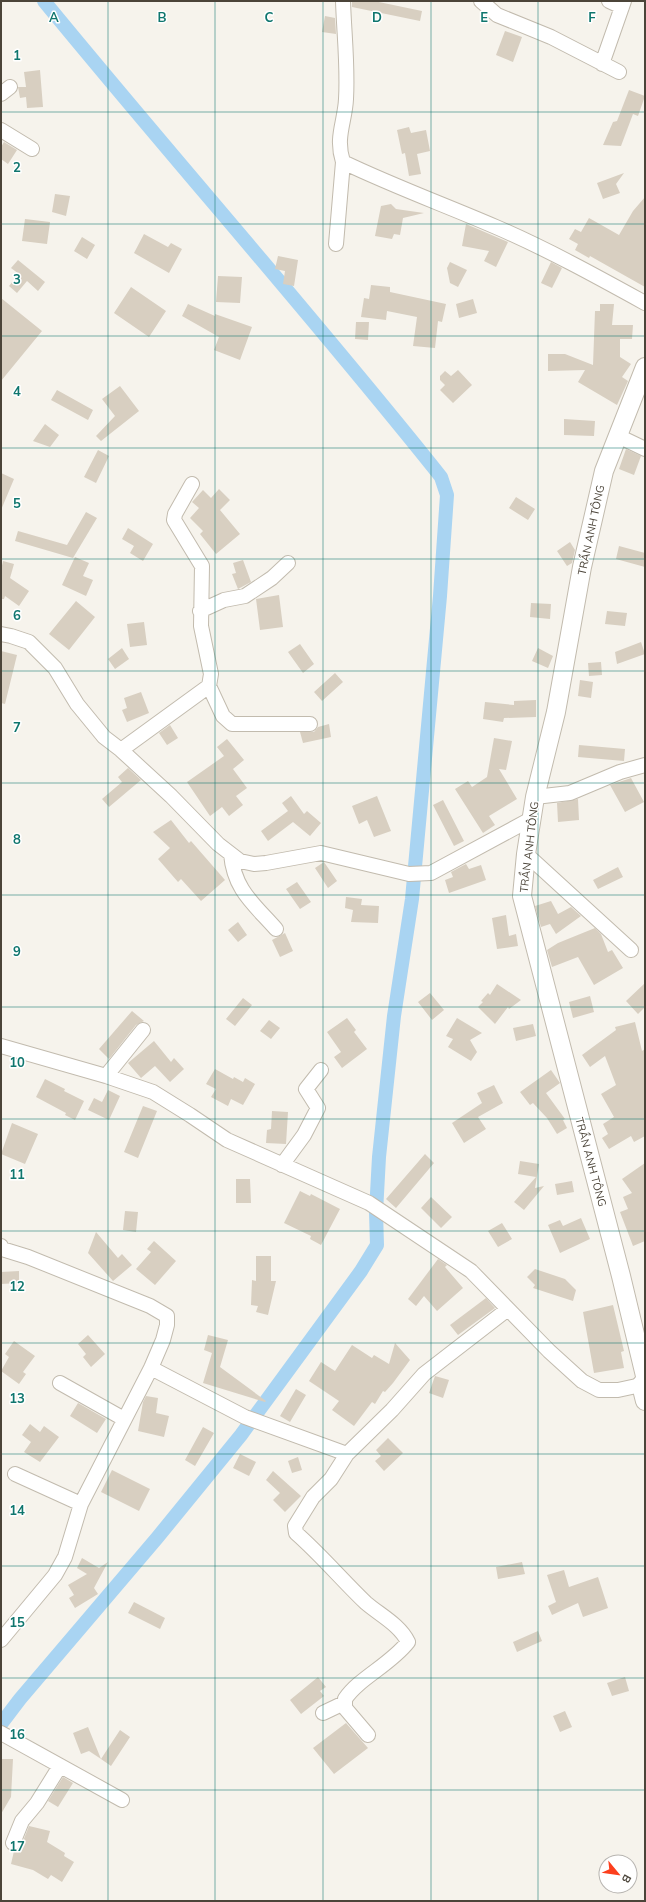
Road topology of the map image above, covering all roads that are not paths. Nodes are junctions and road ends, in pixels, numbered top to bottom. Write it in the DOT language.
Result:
graph roads {
  1 [pos="343,1"];
  2 [pos="481,1"];
  3 [pos="609,1"];
  4 [pos="623,4"];
  5 [pos="602,64"];
  6 [pos="620,72"];
  7 [pos="1,130"];
  8 [pos="32,149"];
  9 [pos="343,162"];
  10 [pos="336,244"];
  11 [pos="645,303"];
  12 [pos="645,367"];
  13 [pos="618,436"];
  14 [pos="645,449"];
  15 [pos="192,484"];
  16 [pos="288,563"];
  17 [pos="200,611"];
  18 [pos="1,634"];
  19 [pos="209,686"];
  20 [pos="310,724"];
  21 [pos="121,750"];
  22 [pos="645,765"];
  23 [pos="535,797"];
  24 [pos="531,819"];
  25 [pos="230,854"];
  26 [pos="526,854"];
  27 [pos="276,929"];
  28 [pos="631,950"];
  29 [pos="143,1030"];
  30 [pos="1,1046"];
  31 [pos="321,1070"];
  32 [pos="106,1076"];
  33 [pos="282,1164"];
  34 [pos="1,1248"];
  35 [pos="508,1309"];
  36 [pos="151,1368"];
  37 [pos="644,1379"];
  38 [pos="60,1384"];
  39 [pos="124,1419"];
  40 [pos="347,1454"];
  41 [pos="15,1474"];
  42 [pos="81,1504"];
  43 [pos="1,1640"];
  44 [pos="344,1703"];
  45 [pos="323,1713"];
  46 [pos="1,1733"];
  47 [pos="368,1735"];
  48 [pos="60,1766"];
  49 [pos="122,1800"];
  50 [pos="13,1843"];
  1 -- 9 [label="street"];
  2 -- 5 [label="street"];
  3 -- 4 [label="street"];
  4 -- 5 [label="street"];
  5 -- 6 [label="street"];
  7 -- 8 [label="street"];
  9 -- 10 [label="street"];
  9 -- 11 [label="street"];
  12 -- 13 [label="street, TRẦN ANH TÔNG"];
  13 -- 14 [label="street"];
  13 -- 23 [label="street, TRẦN ANH TÔNG"];
  15 -- 17 [label="street"];
  16 -- 17 [label="street"];
  17 -- 19 [label="street"];
  18 -- 21 [label="street"];
  19 -- 20 [label="street"];
  19 -- 21 [label="street"];
  21 -- 25 [label="street"];
  22 -- 23 [label="street"];
  23 -- 24 [label="street, TRẦN ANH TÔNG"];
  24 -- 25 [label="street"];
  24 -- 26 [label="street, TRẦN ANH TÔNG"];
  25 -- 27 [label="street"];
  26 -- 28 [label="street"];
  26 -- 37 [label="street, TRẦN ANH TÔNG"];
  29 -- 32 [label="street"];
  30 -- 32 [label="street"];
  31 -- 33 [label="street"];
  32 -- 33 [label="street"];
  33 -- 35 [label="street"];
  34 -- 36 [label="street"];
  35 -- 37 [label="street"];
  35 -- 40 [label="street"];
  36 -- 39 [label="street"];
  36 -- 40 [label="street"];
  38 -- 39 [label="street"];
  39 -- 42 [label="street"];
  40 -- 44 [label="street"];
  41 -- 42 [label="street"];
  42 -- 43 [label="street"];
  44 -- 45 [label="street"];
  44 -- 47 [label="street"];
  46 -- 48 [label="street"];
  48 -- 49 [label="street"];
  48 -- 50 [label="street"];
}
